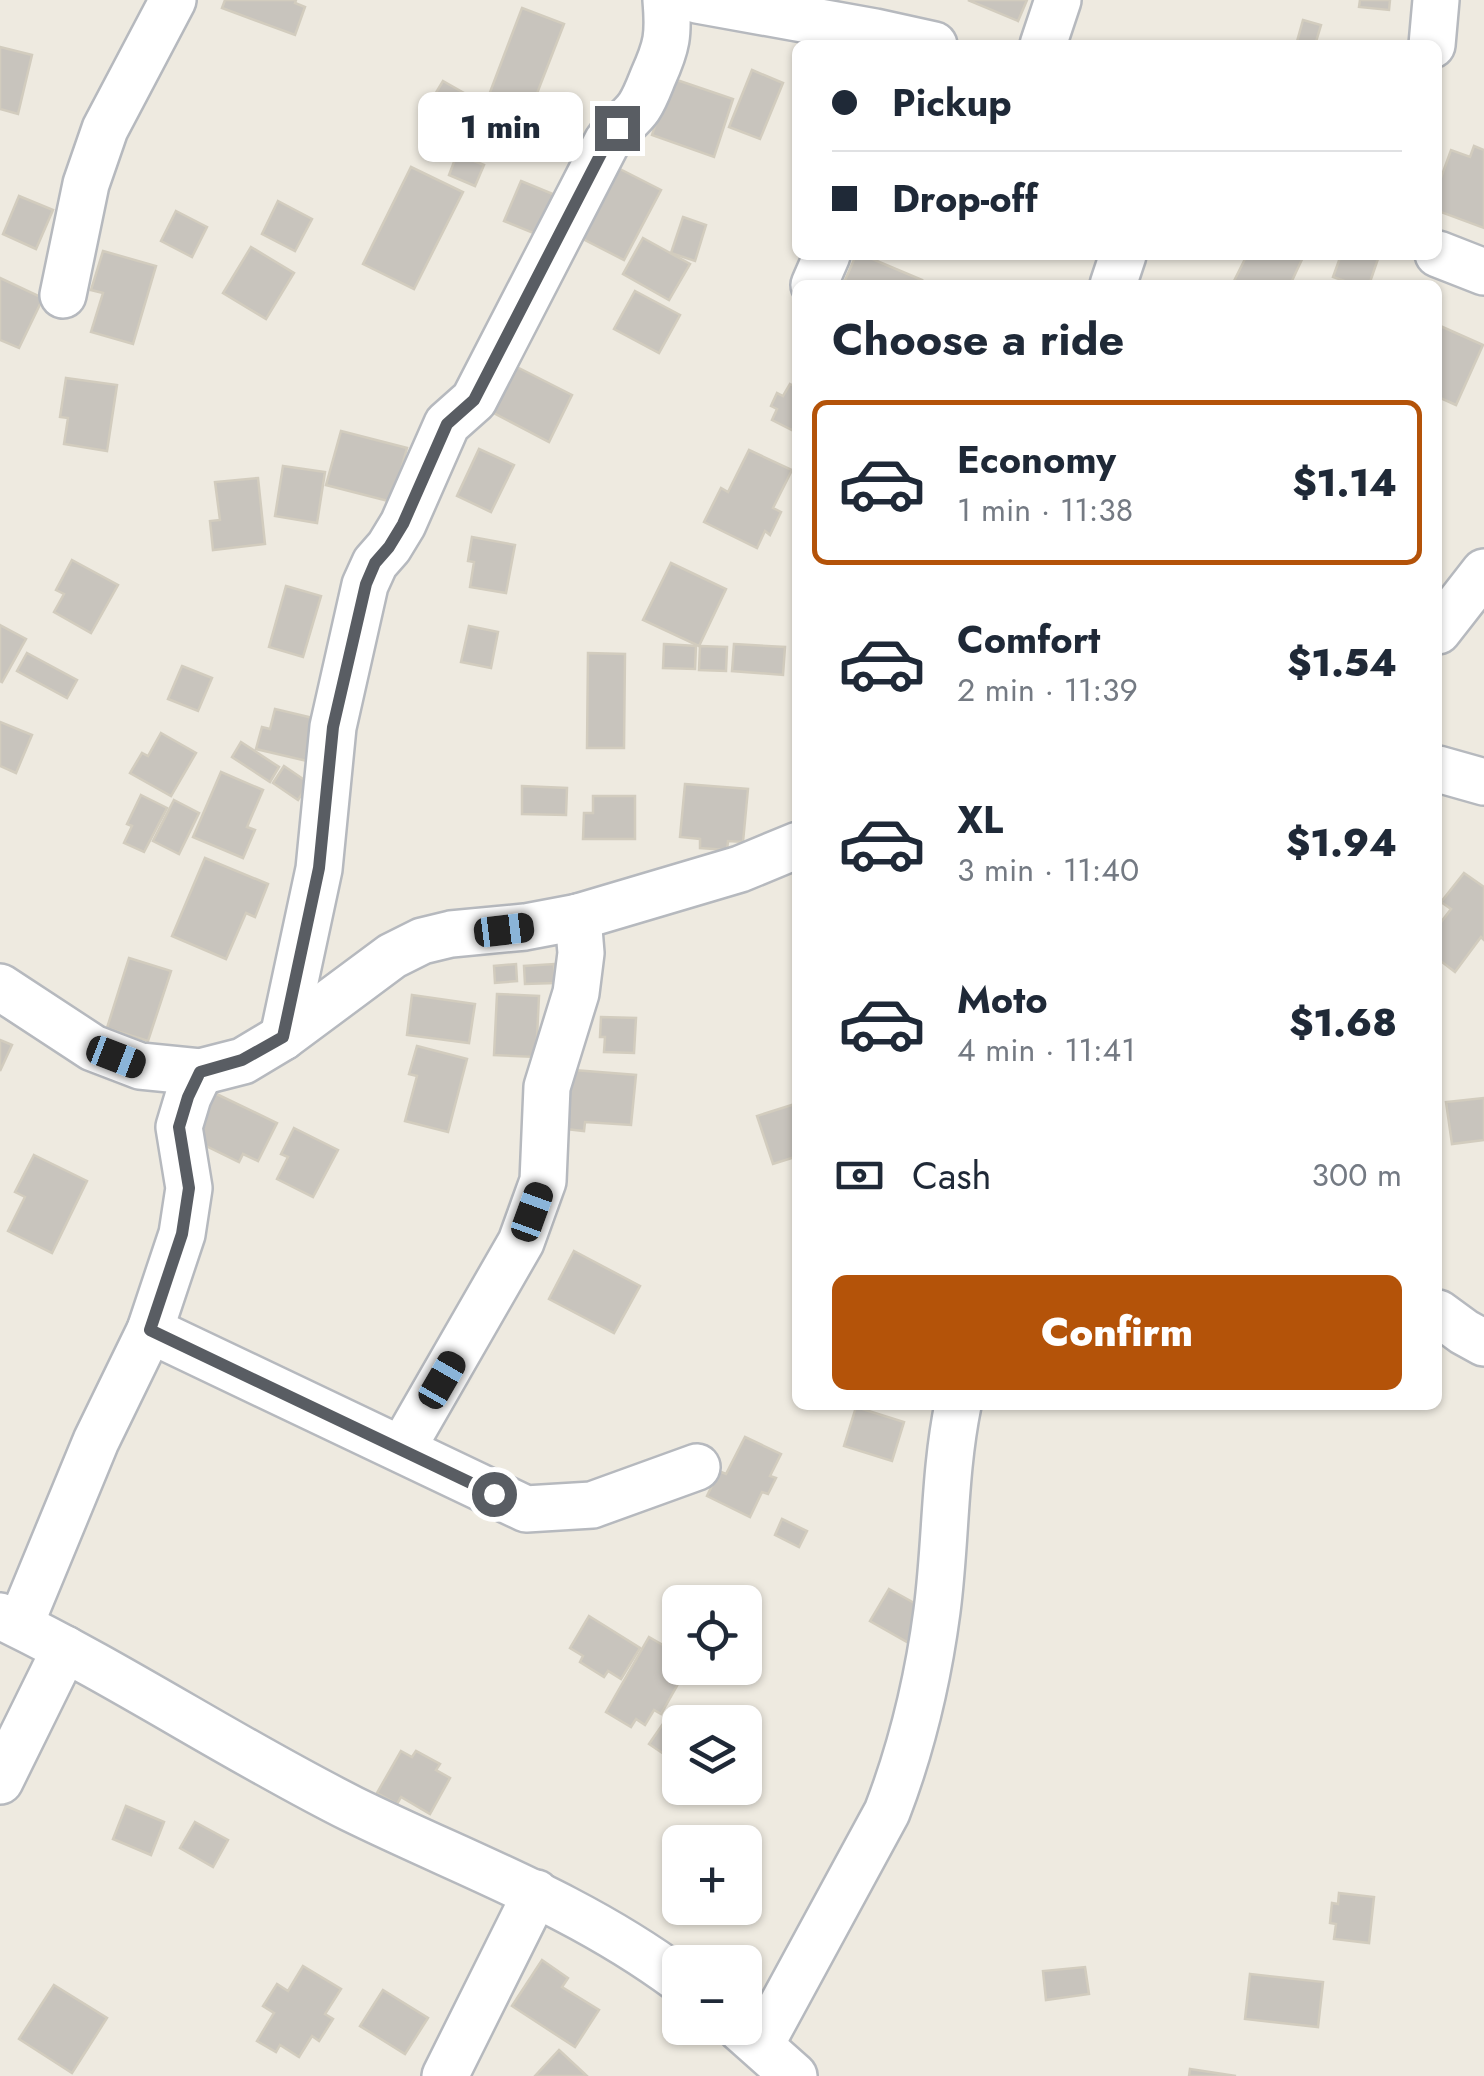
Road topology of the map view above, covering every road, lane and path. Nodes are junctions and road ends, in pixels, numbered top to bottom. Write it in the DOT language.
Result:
graph roads {
  1 [pos="174,0"];
  2 [pos="666,0"];
  3 [pos="697,0"];
  4 [pos="1058,0"];
  5 [pos="1436,0"];
  6 [pos="911,40"];
  7 [pos="1045,40"];
  8 [pos="1432,40"];
  9 [pos="1442,256"];
  10 [pos="1484,272"];
  11 [pos="63,295"];
  12 [pos="1484,572"];
  13 [pos="1442,626"];
  14 [pos="1442,770"];
  15 [pos="1484,782"];
  16 [pos="792,847"];
  17 [pos="578,916"];
  18 [pos="0,987"];
  19 [pos="283,1037"];
  20 [pos="200,1072"];
  21 [pos="1442,1317"];
  22 [pos="150,1330"];
  23 [pos="1484,1343"];
  24 [pos="957,1410"];
  25 [pos="402,1449"];
  26 [pos="697,1467"];
  27 [pos="10,1621"];
  28 [pos="64,1650"];
  29 [pos="0,1781"];
  30 [pos="536,1893"];
  31 [pos="662,1967"];
  32 [pos="762,2016"];
  33 [pos="760,2045"];
  34 [pos="445,2076"];
  35 [pos="794,2076"];
  1 -- 11 [label="street"];
  2 -- 19 [label="street"];
  3 -- 6 [label="street"];
  4 -- 7 [label="street"];
  5 -- 8 [label="street"];
  9 -- 10 [label="street"];
  12 -- 13 [label="street"];
  14 -- 15 [label="street"];
  16 -- 17 [label="street"];
  17 -- 19 [label="street"];
  17 -- 25 [label="street"];
  18 -- 20 [label="street"];
  19 -- 20 [label="street"];
  20 -- 22 [label="street"];
  21 -- 23 [label="street"];
  22 -- 25 [label="street"];
  22 -- 27 [label="street"];
  24 -- 32 [label="street"];
  25 -- 26 [label="street"];
  27 -- 28 [label="street"];
  28 -- 29 [label="street"];
  28 -- 30 [label="street"];
  30 -- 31 [label="street"];
  30 -- 34 [label="street"];
  33 -- 35 [label="street"];
}
